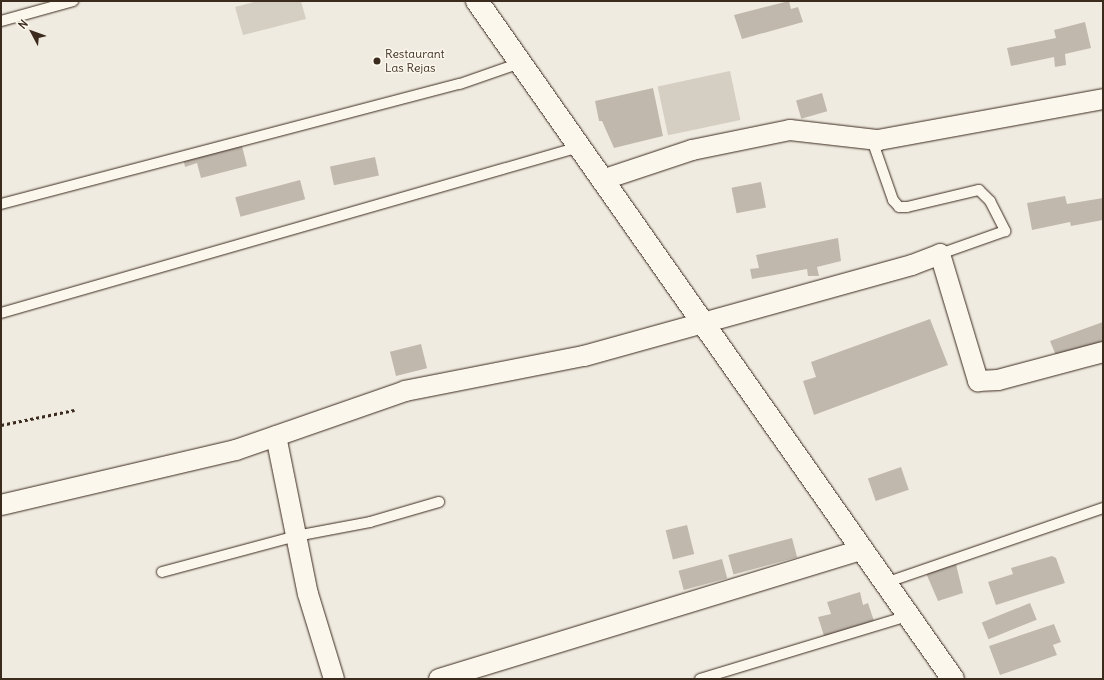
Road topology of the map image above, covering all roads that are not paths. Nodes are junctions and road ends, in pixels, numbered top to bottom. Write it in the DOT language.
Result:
graph roads {
  1 [pos="74,1"];
  2 [pos="477,1"];
  3 [pos="1,21"];
  4 [pos="520,63"];
  5 [pos="1103,99"];
  6 [pos="872,140"];
  7 [pos="579,147"];
  8 [pos="602,180"];
  9 [pos="1,204"];
  10 [pos="940,254"];
  11 [pos="1,313"];
  12 [pos="702,323"];
  13 [pos="1103,352"];
  14 [pos="276,436"];
  15 [pos="439,502"];
  16 [pos="1,505"];
  17 [pos="1103,508"];
  18 [pos="296,536"];
  19 [pos="862,550"];
  20 [pos="162,572"];
  21 [pos="885,583"];
  22 [pos="908,616"];
  23 [pos="334,679"];
  24 [pos="439,679"];
  25 [pos="700,679"];
  26 [pos="953,679"];
  1 -- 3 [label="lane"];
  2 -- 4 [label="main road"];
  4 -- 7 [label="main road"];
  4 -- 9 [label="lane"];
  5 -- 6 [label="street"];
  6 -- 8 [label="street"];
  6 -- 10 [label="lane"];
  7 -- 8 [label="main road"];
  7 -- 11 [label="lane"];
  8 -- 12 [label="main road"];
  10 -- 12 [label="street"];
  10 -- 13 [label="street"];
  12 -- 14 [label="street"];
  12 -- 19 [label="main road"];
  14 -- 16 [label="street"];
  14 -- 18 [label="street"];
  15 -- 18 [label="lane"];
  17 -- 21 [label="lane"];
  18 -- 20 [label="lane"];
  18 -- 23 [label="street"];
  19 -- 21 [label="main road"];
  19 -- 24 [label="street"];
  21 -- 22 [label="main road"];
  22 -- 25 [label="lane"];
  22 -- 26 [label="main road"];
}
